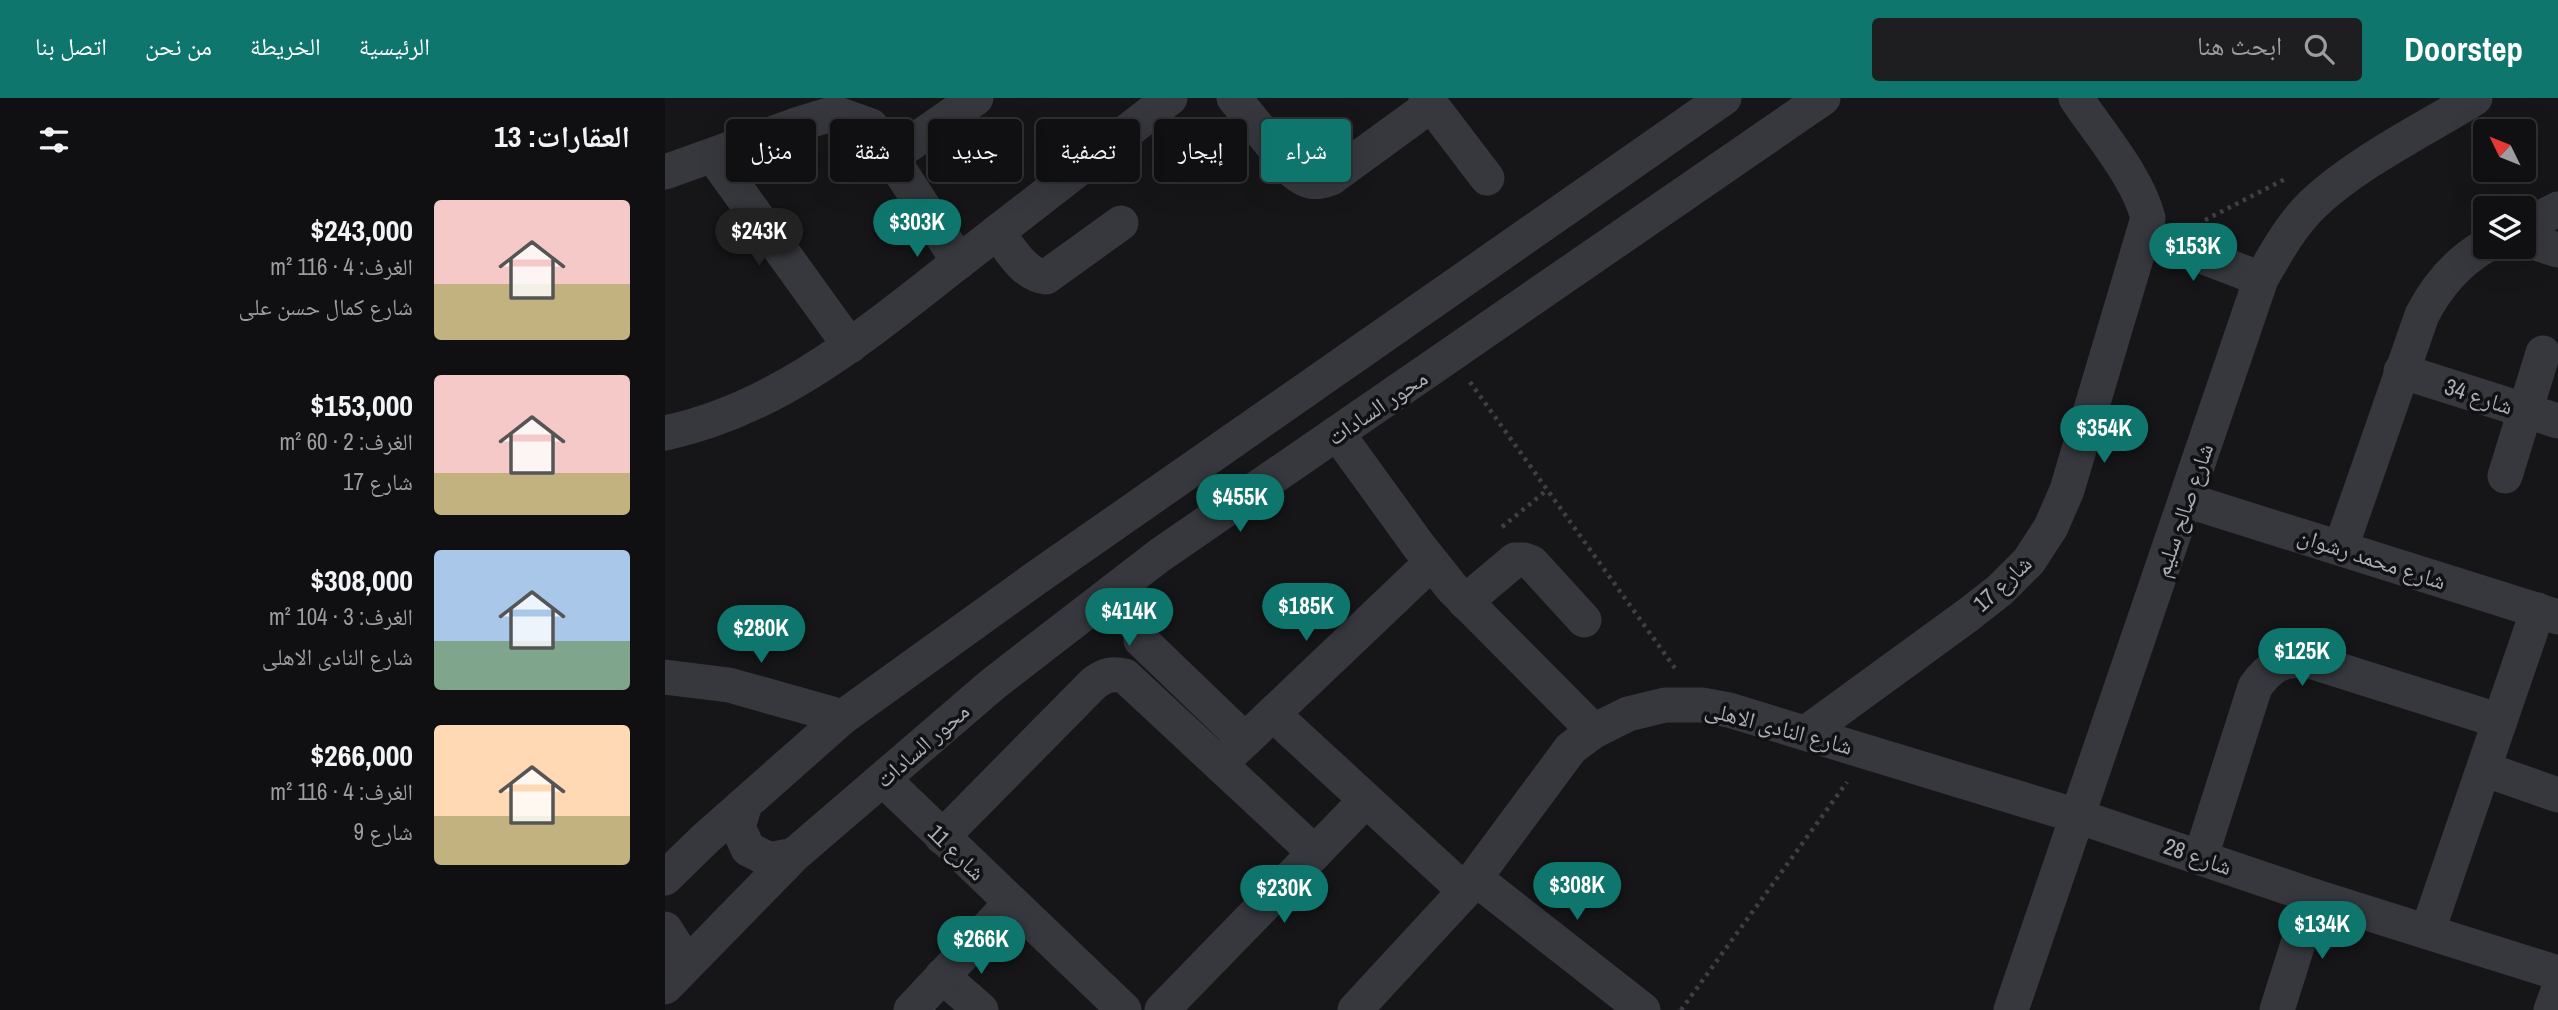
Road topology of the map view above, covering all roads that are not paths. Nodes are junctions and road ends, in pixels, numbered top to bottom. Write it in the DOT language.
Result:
graph roads {
  1 [pos="976,98"];
  2 [pos="1170,98"];
  3 [pos="1234,98"];
  4 [pos="1724,98"];
  5 [pos="1823,98"];
  6 [pos="2076,98"];
  7 [pos="2475,98"];
  8 [pos="1428,102"];
  9 [pos="796,111"];
  10 [pos="851,119"];
  11 [pos="914,141"];
  12 [pos="713,156"];
  13 [pos="665,172"];
  14 [pos="1487,178"];
  15 [pos="907,182"];
  16 [pos="2558,209"];
  17 [pos="2536,220"];
  18 [pos="1121,223"];
  19 [pos="997,232"];
  20 [pos="2154,238"];
  21 [pos="2536,243"];
  22 [pos="2558,250"];
  23 [pos="2473,254"];
  24 [pos="958,262"];
  25 [pos="2261,279"];
  26 [pos="850,346"];
  27 [pos="2543,353"];
  28 [pos="2401,371"];
  29 [pos="2542,416"];
  30 [pos="665,433"];
  31 [pos="1338,433"];
  32 [pos="2505,476"];
  33 [pos="2186,500"];
  34 [pos="2341,547"];
  35 [pos="1431,563"];
  36 [pos="1465,602"];
  37 [pos="2548,614"];
  38 [pos="1584,620"];
  39 [pos="1141,640"];
  40 [pos="665,677"];
  41 [pos="1272,714"];
  42 [pos="843,718"];
  43 [pos="2500,721"];
  44 [pos="1594,731"];
  45 [pos="1806,733"];
  46 [pos="1245,740"];
  47 [pos="1220,764"];
  48 [pos="2484,769"];
  49 [pos="883,779"];
  50 [pos="2558,795"];
  51 [pos="1366,800"];
  52 [pos="745,804"];
  53 [pos="2077,816"];
  54 [pos="941,837"];
  55 [pos="1315,853"];
  56 [pos="794,855"];
  57 [pos="2201,856"];
  58 [pos="665,878"];
  59 [pos="1471,885"];
  60 [pos="2313,896"];
  61 [pos="1011,903"];
  62 [pos="665,929"];
  63 [pos="2428,930"];
  64 [pos="2558,973"];
  65 [pos="942,976"];
  66 [pos="669,981"];
  67 [pos="2558,991"];
  68 [pos="911,1010"];
  69 [pos="981,1010"];
  70 [pos="1124,1010"];
  71 [pos="1162,1010"];
  72 [pos="1355,1010"];
  73 [pos="1643,1010"];
  74 [pos="2011,1010"];
  75 [pos="2277,1010"];
  76 [pos="2551,1010"];
  1 -- 11 [label="street"];
  2 -- 19 [label="street"];
  3 -- 8 [label="street"];
  4 -- 42 [label="street"];
  5 -- 31 [label="street, محور السادات"];
  6 -- 20 [label="street, شارع 17"];
  7 -- 25 [label="street, شارع صالح سليم"];
  8 -- 14 [label="street"];
  9 -- 10 [label="street"];
  9 -- 12 [label="street"];
  12 -- 13 [label="street"];
  12 -- 26 [label="street"];
  15 -- 24 [label="street"];
  16 -- 17 [label="street"];
  18 -- 19 [label="street"];
  19 -- 24 [label="street"];
  20 -- 25 [label="street"];
  20 -- 45 [label="street, شارع 17"];
  21 -- 22 [label="street"];
  23 -- 28 [label="street"];
  24 -- 26 [label="street"];
  25 -- 33 [label="street, شارع صالح سليم"];
  26 -- 30 [label="street"];
  27 -- 29 [label="street"];
  28 -- 29 [label="street, شارع 34"];
  28 -- 34 [label="street"];
  29 -- 32 [label="street"];
  31 -- 35 [label="street"];
  31 -- 49 [label="street, محور السادات"];
  33 -- 34 [label="street, شارع محمد رشوان"];
  33 -- 53 [label="street, شارع صالح سليم"];
  34 -- 37 [label="street, شارع محمد رشوان"];
  35 -- 36 [label="street"];
  35 -- 41 [label="street"];
  36 -- 38 [label="street"];
  36 -- 44 [label="street"];
  37 -- 43 [label="street"];
  39 -- 46 [label="street"];
  40 -- 42 [label="street"];
  41 -- 46 [label="street"];
  41 -- 51 [label="street"];
  42 -- 52 [label="street"];
  43 -- 48 [label="street"];
  43 -- 57 [label="street"];
  44 -- 45 [label="street, شارع النادى الاهلى"];
  44 -- 59 [label="street, شارع النادى الاهلى"];
  45 -- 53 [label="street, شارع النادى الاهلى"];
  46 -- 47 [label="street"];
  47 -- 54 [label="street"];
  47 -- 55 [label="street"];
  48 -- 50 [label="street"];
  48 -- 63 [label="street"];
  49 -- 54 [label="street, شارع 11"];
  49 -- 56 [label="street, محور السادات"];
  51 -- 55 [label="street"];
  51 -- 59 [label="street"];
  52 -- 56 [label="street"];
  52 -- 58 [label="street"];
  53 -- 57 [label="street, شارع 28"];
  53 -- 74 [label="street, شارع صالح سليم"];
  54 -- 61 [label="street, شارع 11"];
  55 -- 71 [label="street"];
  56 -- 66 [label="street, محور السادات"];
  57 -- 60 [label="street, شارع 28"];
  59 -- 72 [label="street, شارع النادى الاهلى"];
  59 -- 73 [label="street"];
  60 -- 63 [label="street, شارع 28"];
  60 -- 75 [label="street"];
  61 -- 65 [label="street"];
  61 -- 70 [label="street, شارع 11"];
  62 -- 66 [label="street"];
  63 -- 64 [label="street, شارع 28"];
  65 -- 68 [label="street"];
  65 -- 69 [label="street"];
  67 -- 76 [label="street"];
}
